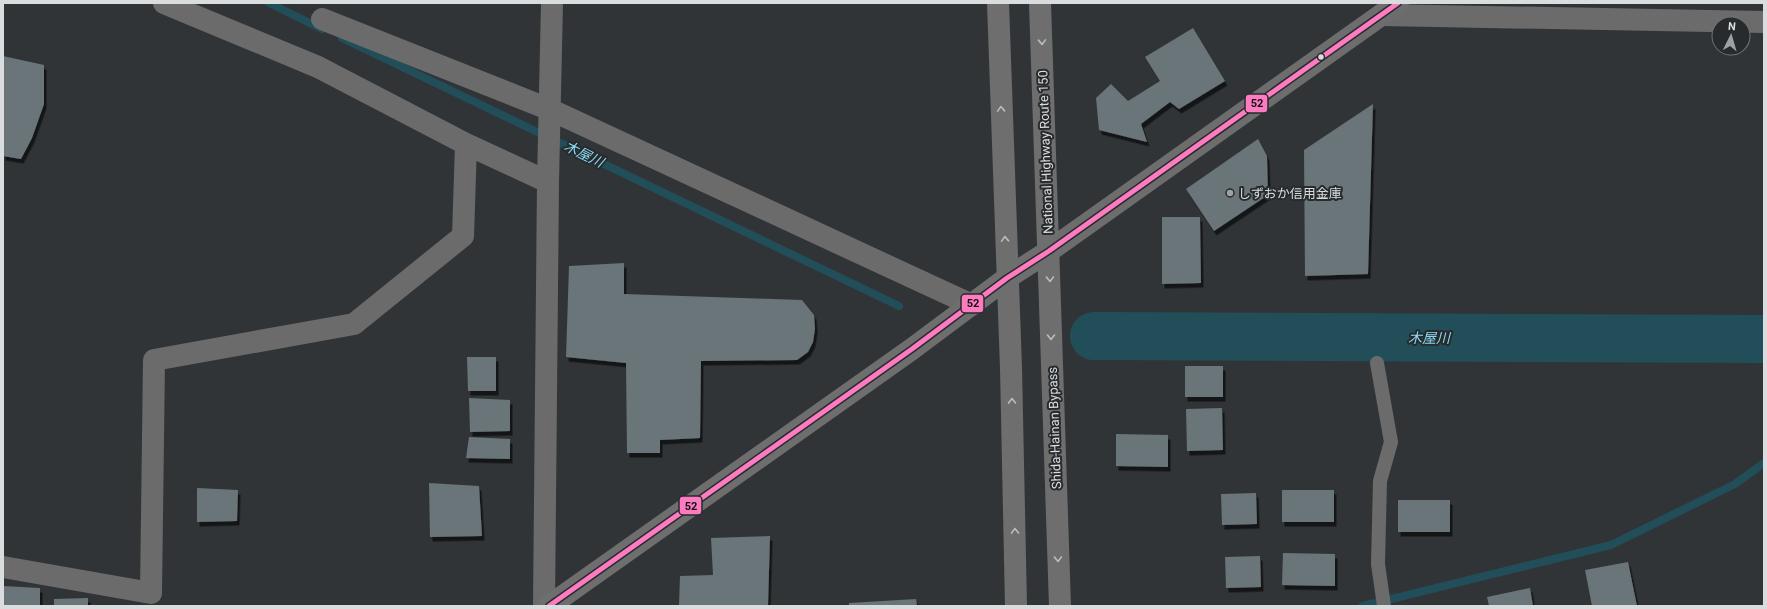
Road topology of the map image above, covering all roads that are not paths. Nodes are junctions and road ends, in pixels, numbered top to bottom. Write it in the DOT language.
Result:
graph roads {
  1 [pos="164,3"];
  2 [pos="552,3"];
  3 [pos="998,3"];
  4 [pos="1040,3"];
  5 [pos="1390,9"];
  6 [pos="322,19"];
  7 [pos="1764,22"];
  8 [pos="550,110"];
  9 [pos="466,144"];
  10 [pos="548,182"];
  11 [pos="1049,251"];
  12 [pos="1006,278"];
  13 [pos="972,305"];
  14 [pos="1377,362"];
  15 [pos="3,567"];
  16 [pos="544,606"];
  17 [pos="549,606"];
  18 [pos="1016,606"];
  19 [pos="1060,606"];
  20 [pos="1384,606"];
  1 -- 9 [label="street"];
  2 -- 8 [label="street"];
  12 -- 3 [label="highway, one-way"];
  4 -- 11 [label="highway, National Highway Route 150, one-way"];
  5 -- 7 [label="street"];
  5 -- 11 [label="main road"];
  6 -- 8 [label="street"];
  8 -- 10 [label="street"];
  8 -- 13 [label="street"];
  9 -- 10 [label="street"];
  9 -- 15 [label="street"];
  10 -- 16 [label="street"];
  11 -- 12 [label="highway, National Highway Route 150"];
  11 -- 19 [label="highway, Shida-Hainan Bypass, one-way"];
  12 -- 13 [label="highway, National Highway Route 150"];
  18 -- 12 [label="highway, one-way"];
  13 -- 17 [label="highway, National Highway Route 150"];
  14 -- 20 [label="lane"];
}
